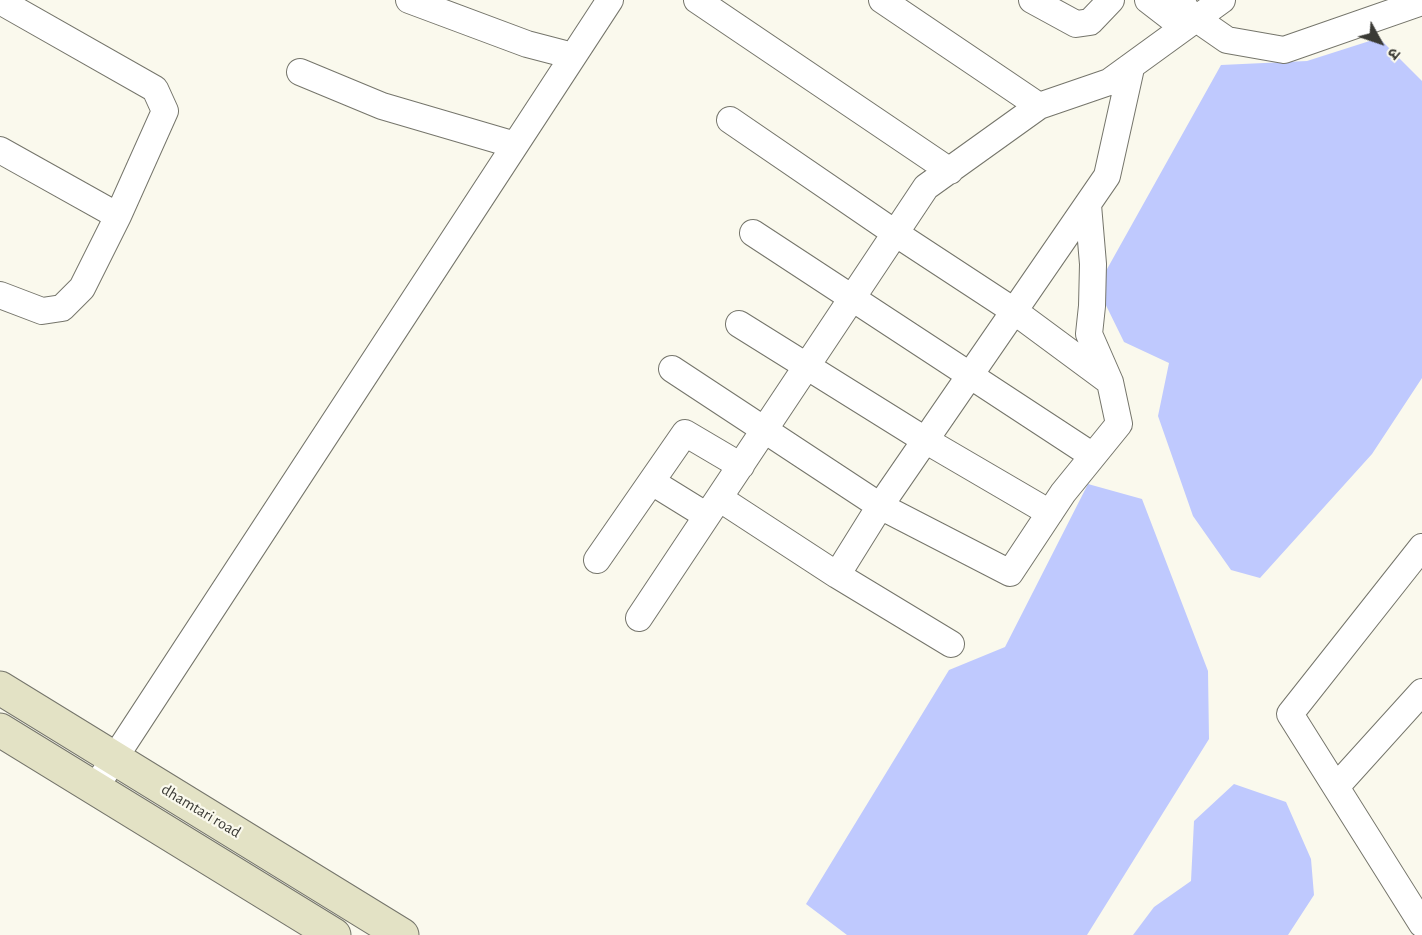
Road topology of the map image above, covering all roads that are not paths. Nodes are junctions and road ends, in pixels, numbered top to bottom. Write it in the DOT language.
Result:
graph roads {
  1 [pos="409,0"];
  2 [pos="610,0"];
  3 [pos="696,0"];
  4 [pos="882,0"];
  5 [pos="1032,0"];
  6 [pos="1111,0"];
  7 [pos="1148,0"];
  8 [pos="1222,0"];
  9 [pos="0,2"];
  10 [pos="1412,3"];
  11 [pos="1187,15"];
  12 [pos="573,57"];
  13 [pos="1131,68"];
  14 [pos="300,72"];
  15 [pos="1039,106"];
  16 [pos="730,120"];
  17 [pos="515,145"];
  18 [pos="0,150"];
  19 [pos="950,171"];
  20 [pos="1088,205"];
  21 [pos="118,216"];
  22 [pos="753,233"];
  23 [pos="895,233"];
  24 [pos="0,295"];
  25 [pos="852,298"];
  26 [pos="1014,311"];
  27 [pos="739,324"];
  28 [pos="806,368"];
  29 [pos="672,369"];
  30 [pos="969,376"];
  31 [pos="1110,382"];
  32 [pos="765,430"];
  33 [pos="925,440"];
  34 [pos="1093,456"];
  35 [pos="741,466"];
  36 [pos="652,482"];
  37 [pos="880,506"];
  38 [pos="713,507"];
  39 [pos="1050,513"];
  40 [pos="1422,547"];
  41 [pos="597,560"];
  42 [pos="837,575"];
  43 [pos="639,618"];
  44 [pos="951,644"];
  45 [pos="0,688"];
  46 [pos="1422,692"];
  47 [pos="0,730"];
  48 [pos="115,759"];
  49 [pos="1336,787"];
  50 [pos="95,788"];
  51 [pos="1422,924"];
  52 [pos="334,935"];
  53 [pos="402,935"];
  1 -- 12 [label="street"];
  2 -- 12 [label="street"];
  3 -- 19 [label="street"];
  4 -- 15 [label="street"];
  5 -- 6 [label="street"];
  7 -- 11 [label="street"];
  8 -- 11 [label="street"];
  9 -- 21 [label="street"];
  10 -- 11 [label="street"];
  11 -- 13 [label="street"];
  12 -- 17 [label="street"];
  13 -- 15 [label="street"];
  13 -- 20 [label="street"];
  14 -- 17 [label="street"];
  15 -- 19 [label="street"];
  16 -- 23 [label="street"];
  17 -- 48 [label="street"];
  18 -- 21 [label="street"];
  19 -- 23 [label="street"];
  20 -- 26 [label="street"];
  20 -- 31 [label="street"];
  21 -- 24 [label="street"];
  22 -- 25 [label="street"];
  23 -- 25 [label="street"];
  23 -- 26 [label="street"];
  25 -- 28 [label="street"];
  25 -- 30 [label="street"];
  26 -- 30 [label="street"];
  26 -- 31 [label="street"];
  27 -- 28 [label="street"];
  28 -- 32 [label="street"];
  28 -- 33 [label="street"];
  29 -- 32 [label="street"];
  30 -- 33 [label="street"];
  30 -- 34 [label="street"];
  31 -- 34 [label="street"];
  32 -- 35 [label="street"];
  32 -- 37 [label="street"];
  33 -- 37 [label="street"];
  33 -- 39 [label="street"];
  34 -- 39 [label="street"];
  35 -- 36 [label="street"];
  35 -- 38 [label="street"];
  36 -- 38 [label="street"];
  36 -- 41 [label="street"];
  37 -- 39 [label="street"];
  37 -- 42 [label="street"];
  38 -- 42 [label="street"];
  38 -- 43 [label="street"];
  40 -- 49 [label="street"];
  42 -- 44 [label="street"];
  45 -- 48 [label="main road, dhamtari road"];
  46 -- 49 [label="street"];
  47 -- 50 [label="main road"];
  48 -- 50 [label="street"];
  48 -- 53 [label="main road, dhamtari road"];
  49 -- 51 [label="street"];
  50 -- 52 [label="main road"];
}
